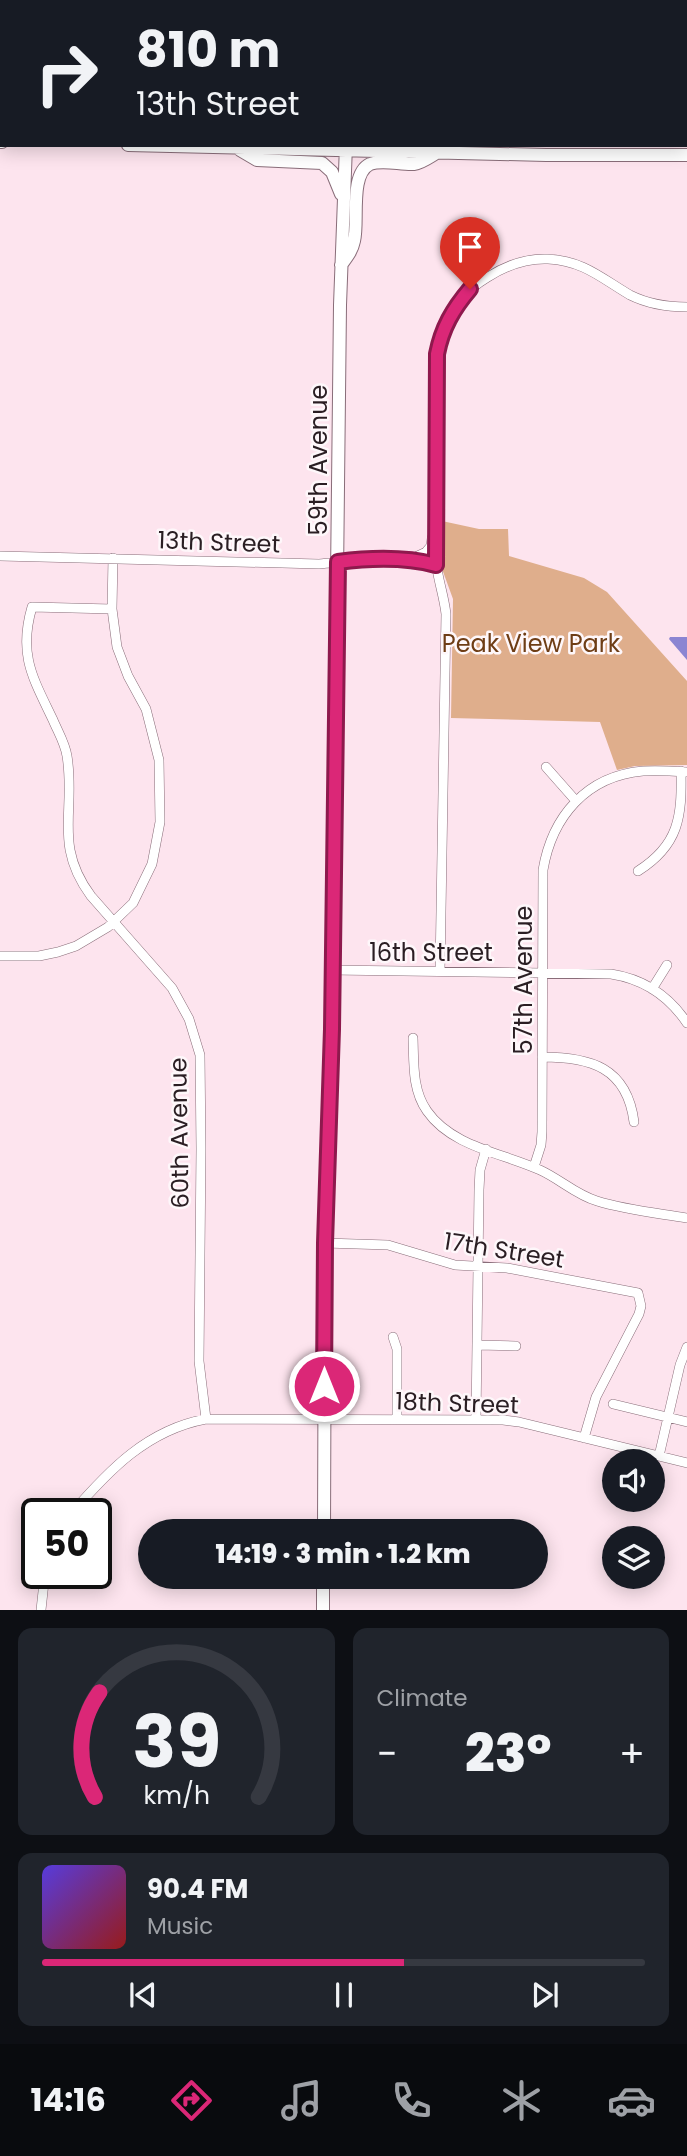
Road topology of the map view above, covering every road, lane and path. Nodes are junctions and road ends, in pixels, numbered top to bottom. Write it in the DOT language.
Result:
graph roads {
  1 [pos="207,147"];
  2 [pos="246,148"];
  3 [pos="346,148"];
  4 [pos="439,152"];
  5 [pos="687,155"];
  6 [pos="343,198"];
  7 [pos="341,265"];
  8 [pos="687,307"];
  9 [pos="435,516"];
  10 [pos="0,556"];
  11 [pos="113,558"];
  12 [pos="408,561"];
  13 [pos="338,562"];
  14 [pos="436,565"];
  15 [pos="112,609"];
  16 [pos="545,767"];
  17 [pos="684,771"];
  18 [pos="576,801"];
  19 [pos="638,871"];
  20 [pos="115,921"];
  21 [pos="0,956"];
  22 [pos="667,965"];
  23 [pos="332,970"];
  24 [pos="440,971"];
  25 [pos="541,972"];
  26 [pos="652,989"];
  27 [pos="687,1023"];
  28 [pos="413,1038"];
  29 [pos="542,1057"];
  30 [pos="634,1122"];
  31 [pos="486,1149"];
  32 [pos="534,1167"];
  33 [pos="687,1218"];
  34 [pos="325,1243"];
  35 [pos="478,1267"];
  36 [pos="393,1337"];
  37 [pos="478,1345"];
  38 [pos="516,1346"];
  39 [pos="687,1347"];
  40 [pos="613,1404"];
  41 [pos="668,1417"];
  42 [pos="206,1419"];
  43 [pos="397,1419"];
  44 [pos="324,1420"];
  45 [pos="476,1420"];
  46 [pos="687,1422"];
  47 [pos="584,1438"];
  48 [pos="630,1449"];
  49 [pos="661,1449"];
  50 [pos="665,1458"];
  51 [pos="687,1463"];
  52 [pos="84,1498"];
  53 [pos="324,1519"];
  54 [pos="44,1589"];
  55 [pos="323,1589"];
  56 [pos="41,1610"];
  57 [pos="323,1610"];
  1 -- 2 [label="main road"];
  2 -- 3 [label="main road"];
  2 -- 6 [label="main road"];
  3 -- 4 [label="main road"];
  3 -- 6 [label="main road, 59th Avenue"];
  4 -- 5 [label="main road"];
  4 -- 7 [label="main road"];
  6 -- 7 [label="main road, 59th Avenue"];
  7 -- 13 [label="main road, 59th Avenue"];
  8 -- 9 [label="street"];
  9 -- 12 [label="street"];
  9 -- 14 [label="street"];
  10 -- 11 [label="street, 13th Street"];
  11 -- 13 [label="street, 13th Street"];
  11 -- 15 [label="street"];
  12 -- 13 [label="street, 13th Street"];
  12 -- 14 [label="street, 13th Street"];
  13 -- 23 [label="main road, 59th Avenue"];
  14 -- 24 [label="street"];
  15 -- 20 [label="street"];
  15 -- 20 [label="street, 60th Avenue"];
  16 -- 18 [label="street"];
  17 -- 18 [label="street"];
  17 -- 19 [label="street"];
  18 -- 25 [label="street, 57th Avenue"];
  20 -- 21 [label="street"];
  20 -- 42 [label="street, 60th Avenue"];
  22 -- 26 [label="street"];
  23 -- 24 [label="street, 16th Street"];
  23 -- 34 [label="main road, 59th Avenue"];
  24 -- 25 [label="street, 16th Street"];
  25 -- 26 [label="street, 16th Street"];
  25 -- 29 [label="street, 57th Avenue"];
  26 -- 27 [label="street, 16th Street"];
  28 -- 31 [label="street"];
  29 -- 30 [label="street"];
  29 -- 32 [label="street, 57th Avenue"];
  31 -- 32 [label="street"];
  31 -- 35 [label="street"];
  32 -- 33 [label="street"];
  34 -- 35 [label="street, 17th Street"];
  34 -- 44 [label="main road, 59th Avenue"];
  35 -- 37 [label="street"];
  35 -- 47 [label="street, 17th Street"];
  36 -- 43 [label="street"];
  37 -- 38 [label="street"];
  37 -- 45 [label="street"];
  39 -- 41 [label="street"];
  40 -- 41 [label="street"];
  41 -- 46 [label="street"];
  41 -- 49 [label="street"];
  42 -- 44 [label="street, 18th Street"];
  42 -- 52 [label="street, 18th Street"];
  43 -- 44 [label="street, 18th Street"];
  43 -- 45 [label="street, 18th Street"];
  44 -- 53 [label="main road, 59th Avenue"];
  45 -- 47 [label="street, 18th Street"];
  47 -- 48 [label="street, 18th Street"];
  50 -- 51 [label="street, 18th Street"];
  54 -- 56 [label="street"];
  55 -- 57 [label="main road"];
}
